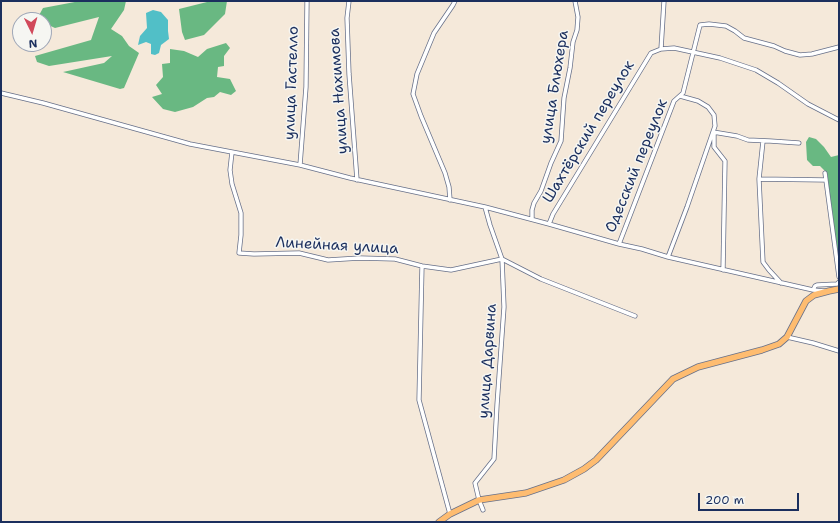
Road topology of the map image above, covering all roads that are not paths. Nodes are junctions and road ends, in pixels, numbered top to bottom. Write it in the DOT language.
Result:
graph roads {
  1 [pos="307,1"];
  2 [pos="349,1"];
  3 [pos="455,1"];
  4 [pos="575,1"];
  5 [pos="664,1"];
  6 [pos="839,48"];
  7 [pos="661,49"];
  8 [pos="694,52"];
  9 [pos="1,93"];
  10 [pos="680,96"];
  11 [pos="839,120"];
  12 [pos="713,132"];
  13 [pos="763,141"];
  14 [pos="799,143"];
  15 [pos="232,152"];
  16 [pos="300,165"];
  17 [pos="825,173"];
  18 [pos="357,180"];
  19 [pos="759,180"];
  20 [pos="826,180"];
  21 [pos="450,200"];
  22 [pos="485,207"];
  23 [pos="532,219"];
  24 [pos="550,224"];
  25 [pos="618,244"];
  26 [pos="668,257"];
  27 [pos="502,258"];
  28 [pos="422,266"];
  29 [pos="723,270"];
  30 [pos="839,277"];
  31 [pos="839,282"];
  32 [pos="781,283"];
  33 [pos="839,289"];
  34 [pos="813,290"];
  35 [pos="829,291"];
  36 [pos="635,316"];
  37 [pos="787,337"];
  38 [pos="839,350"];
  39 [pos="479,500"];
  40 [pos="483,510"];
  41 [pos="450,514"];
  42 [pos="439,522"];
  1 -- 16 [label="street, улица Гастелло"];
  2 -- 18 [label="street, улица Нахимова"];
  3 -- 21 [label="street"];
  4 -- 23 [label="street, улица Блюхера"];
  5 -- 7 [label="street"];
  6 -- 8 [label="street, Одесский переулок"];
  7 -- 8 [label="street"];
  7 -- 24 [label="street, Шахтёрский переулок"];
  8 -- 10 [label="street, Одесский переулок"];
  8 -- 11 [label="street"];
  9 -- 15 [label="street"];
  10 -- 12 [label="street"];
  10 -- 25 [label="street, Одесский переулок"];
  12 -- 13 [label="street"];
  12 -- 26 [label="street"];
  12 -- 29 [label="street"];
  13 -- 14 [label="street"];
  13 -- 19 [label="street"];
  15 -- 16 [label="street"];
  15 -- 28 [label="street, Линейная улица"];
  16 -- 18 [label="street"];
  17 -- 20 [label="street"];
  18 -- 21 [label="street"];
  19 -- 20 [label="street"];
  19 -- 32 [label="street"];
  20 -- 30 [label="street"];
  21 -- 22 [label="street"];
  22 -- 23 [label="street"];
  22 -- 27 [label="street, улица Дарвина"];
  23 -- 24 [label="street"];
  24 -- 25 [label="street"];
  25 -- 26 [label="street"];
  26 -- 29 [label="street"];
  27 -- 28 [label="street, Линейная улица"];
  27 -- 36 [label="street"];
  27 -- 39 [label="street, улица Дарвина"];
  28 -- 41 [label="street"];
  29 -- 32 [label="street"];
  31 -- 34 [label="street"];
  32 -- 34 [label="street"];
  33 -- 35 [label="highway"];
  34 -- 35 [label="street"];
  35 -- 37 [label="highway"];
  37 -- 38 [label="street"];
  37 -- 39 [label="highway"];
  39 -- 40 [label="street, улица Дарвина"];
  39 -- 41 [label="highway"];
  41 -- 42 [label="highway"];
}
